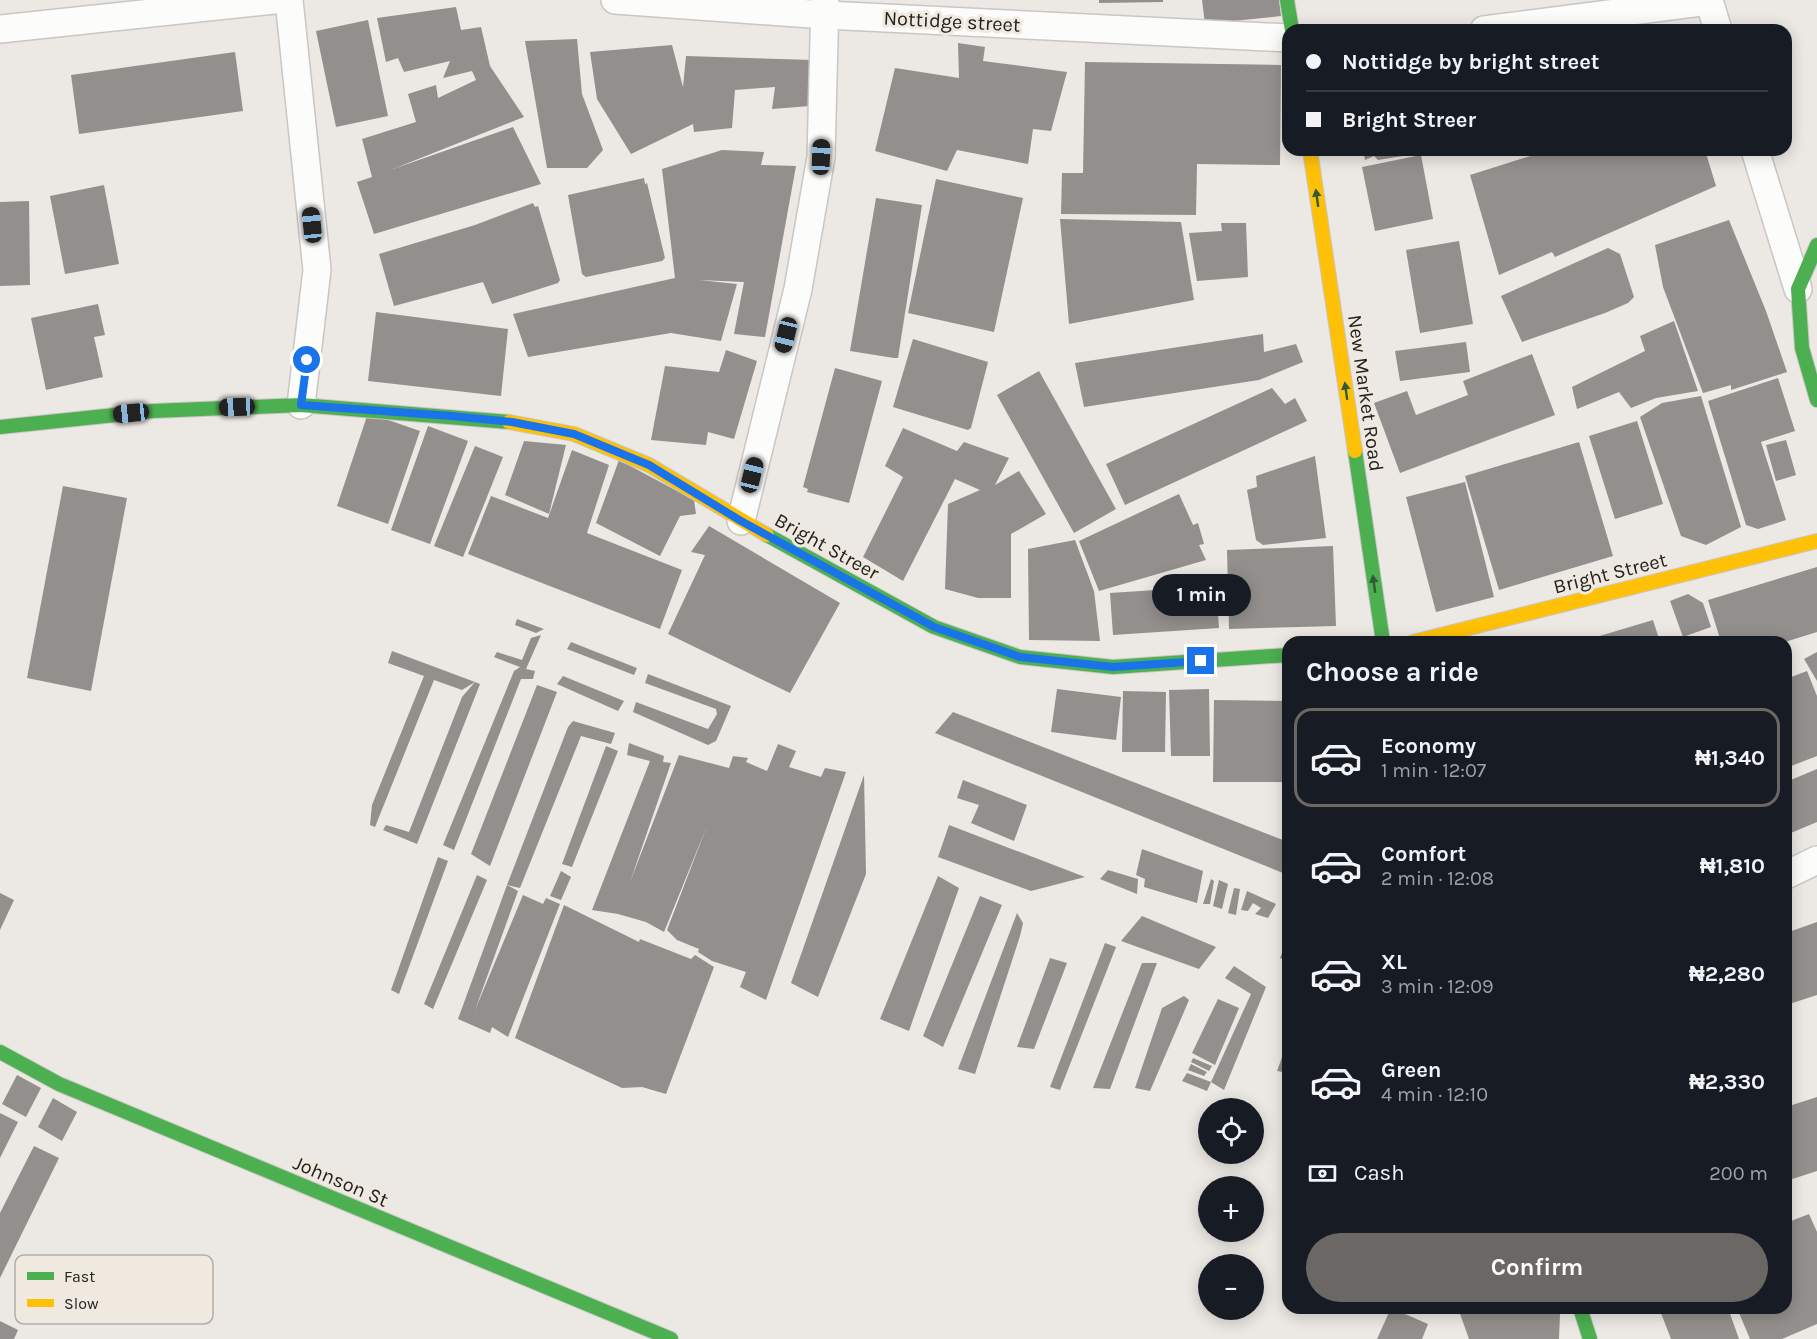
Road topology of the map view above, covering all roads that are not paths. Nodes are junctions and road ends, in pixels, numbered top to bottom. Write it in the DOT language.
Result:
graph roads {
  1 [pos="274,0"];
  2 [pos="289,0"];
  3 [pos="615,0"];
  4 [pos="1287,0"];
  5 [pos="1709,0"];
  6 [pos="825,7"];
  7 [pos="1291,24"];
  8 [pos="1529,24"];
  9 [pos="1716,24"];
  10 [pos="0,29"];
  11 [pos="1282,38"];
  12 [pos="1311,156"];
  13 [pos="1757,156"];
  14 [pos="1817,245"];
  15 [pos="1798,289"];
  16 [pos="1817,400"];
  17 [pos="301,405"];
  18 [pos="0,427"];
  19 [pos="741,521"];
  20 [pos="1817,541"];
  21 [pos="1382,636"];
  22 [pos="1437,636"];
  23 [pos="1282,656"];
  24 [pos="1817,860"];
  25 [pos="1792,872"];
  26 [pos="0,1052"];
  27 [pos="1582,1314"];
  28 [pos="670,1339"];
  29 [pos="1590,1339"];
  1 -- 10 [label="street"];
  2 -- 17 [label="street"];
  3 -- 6 [label="street, Nottidge street"];
  4 -- 7 [label="main road"];
  5 -- 8 [label="street"];
  5 -- 9 [label="street"];
  6 -- 11 [label="street, Nottidge street"];
  6 -- 19 [label="street"];
  21 -- 12 [label="main road, New Market Road, one-way"];
  13 -- 15 [label="street"];
  14 -- 15 [label="main road"];
  15 -- 16 [label="main road"];
  17 -- 18 [label="main road, Bright Streer"];
  17 -- 19 [label="main road, Bright Streer"];
  19 -- 23 [label="main road, Bright Streer"];
  20 -- 22 [label="main road, Bright Street"];
  24 -- 25 [label="street"];
  26 -- 28 [label="main road, Johnson St"];
  27 -- 29 [label="main road"];
}
